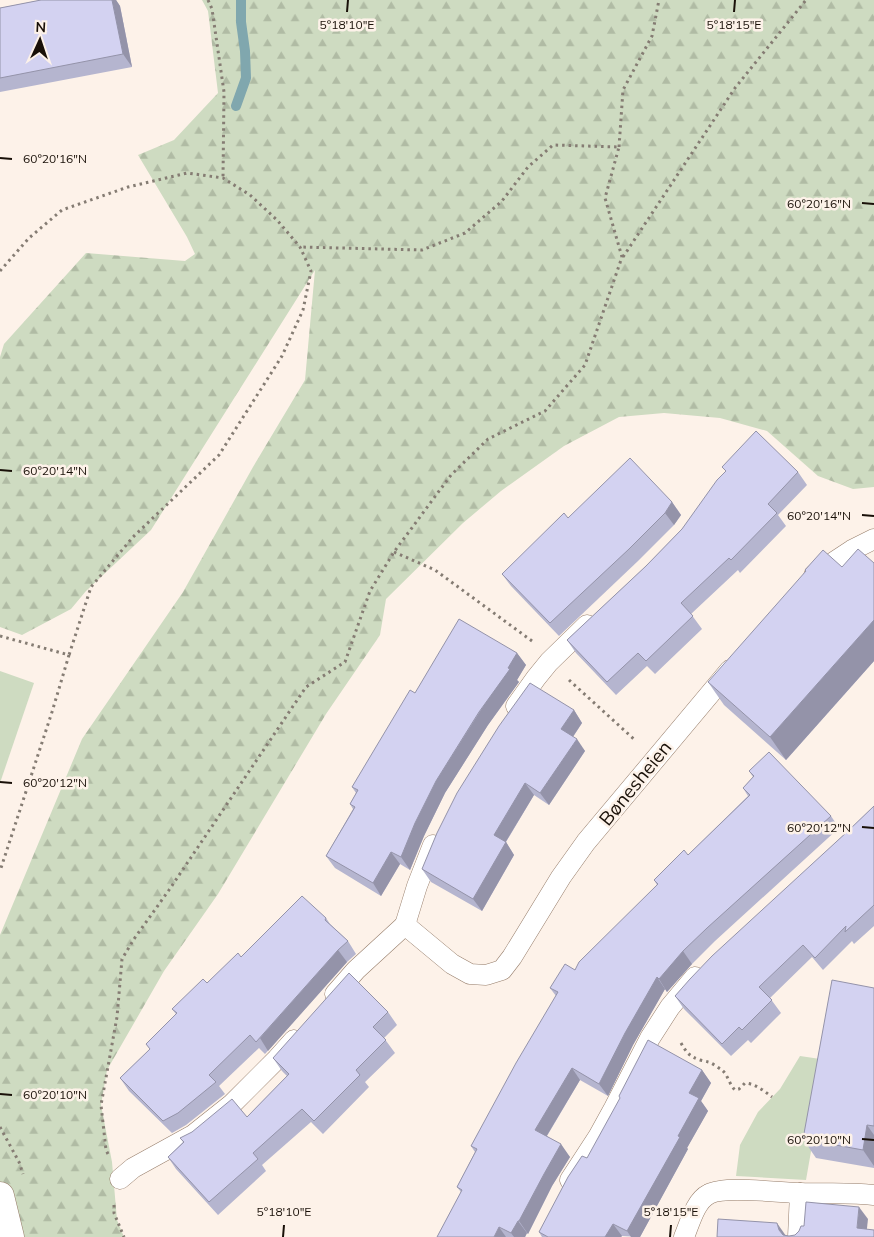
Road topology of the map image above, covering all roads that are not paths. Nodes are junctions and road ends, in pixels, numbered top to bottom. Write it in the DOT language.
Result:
graph roads {
  1 [pos="874,539"];
  2 [pos="802,587"];
  3 [pos="598,615"];
  4 [pos="740,657"];
  5 [pos="508,717"];
  6 [pos="439,832"];
  7 [pos="405,925"];
  8 [pos="707,965"];
  9 [pos="323,1007"];
  10 [pos="304,1029"];
  11 [pos="120,1179"];
  12 [pos="562,1194"];
  13 [pos="800,1194"];
  14 [pos="874,1195"];
  15 [pos="0,1196"];
  16 [pos="10,1237"];
  17 [pos="684,1237"];
  18 [pos="798,1237"];
  1 -- 2 [label="lane"];
  3 -- 5 [label="lane"];
  4 -- 7 [label="lane, Bønesheien"];
  6 -- 7 [label="lane"];
  7 -- 9 [label="lane"];
  8 -- 12 [label="lane"];
  10 -- 11 [label="lane"];
  13 -- 14 [label="lane"];
  13 -- 17 [label="lane"];
  13 -- 18 [label="lane"];
  15 -- 16 [label="main road"];
}
